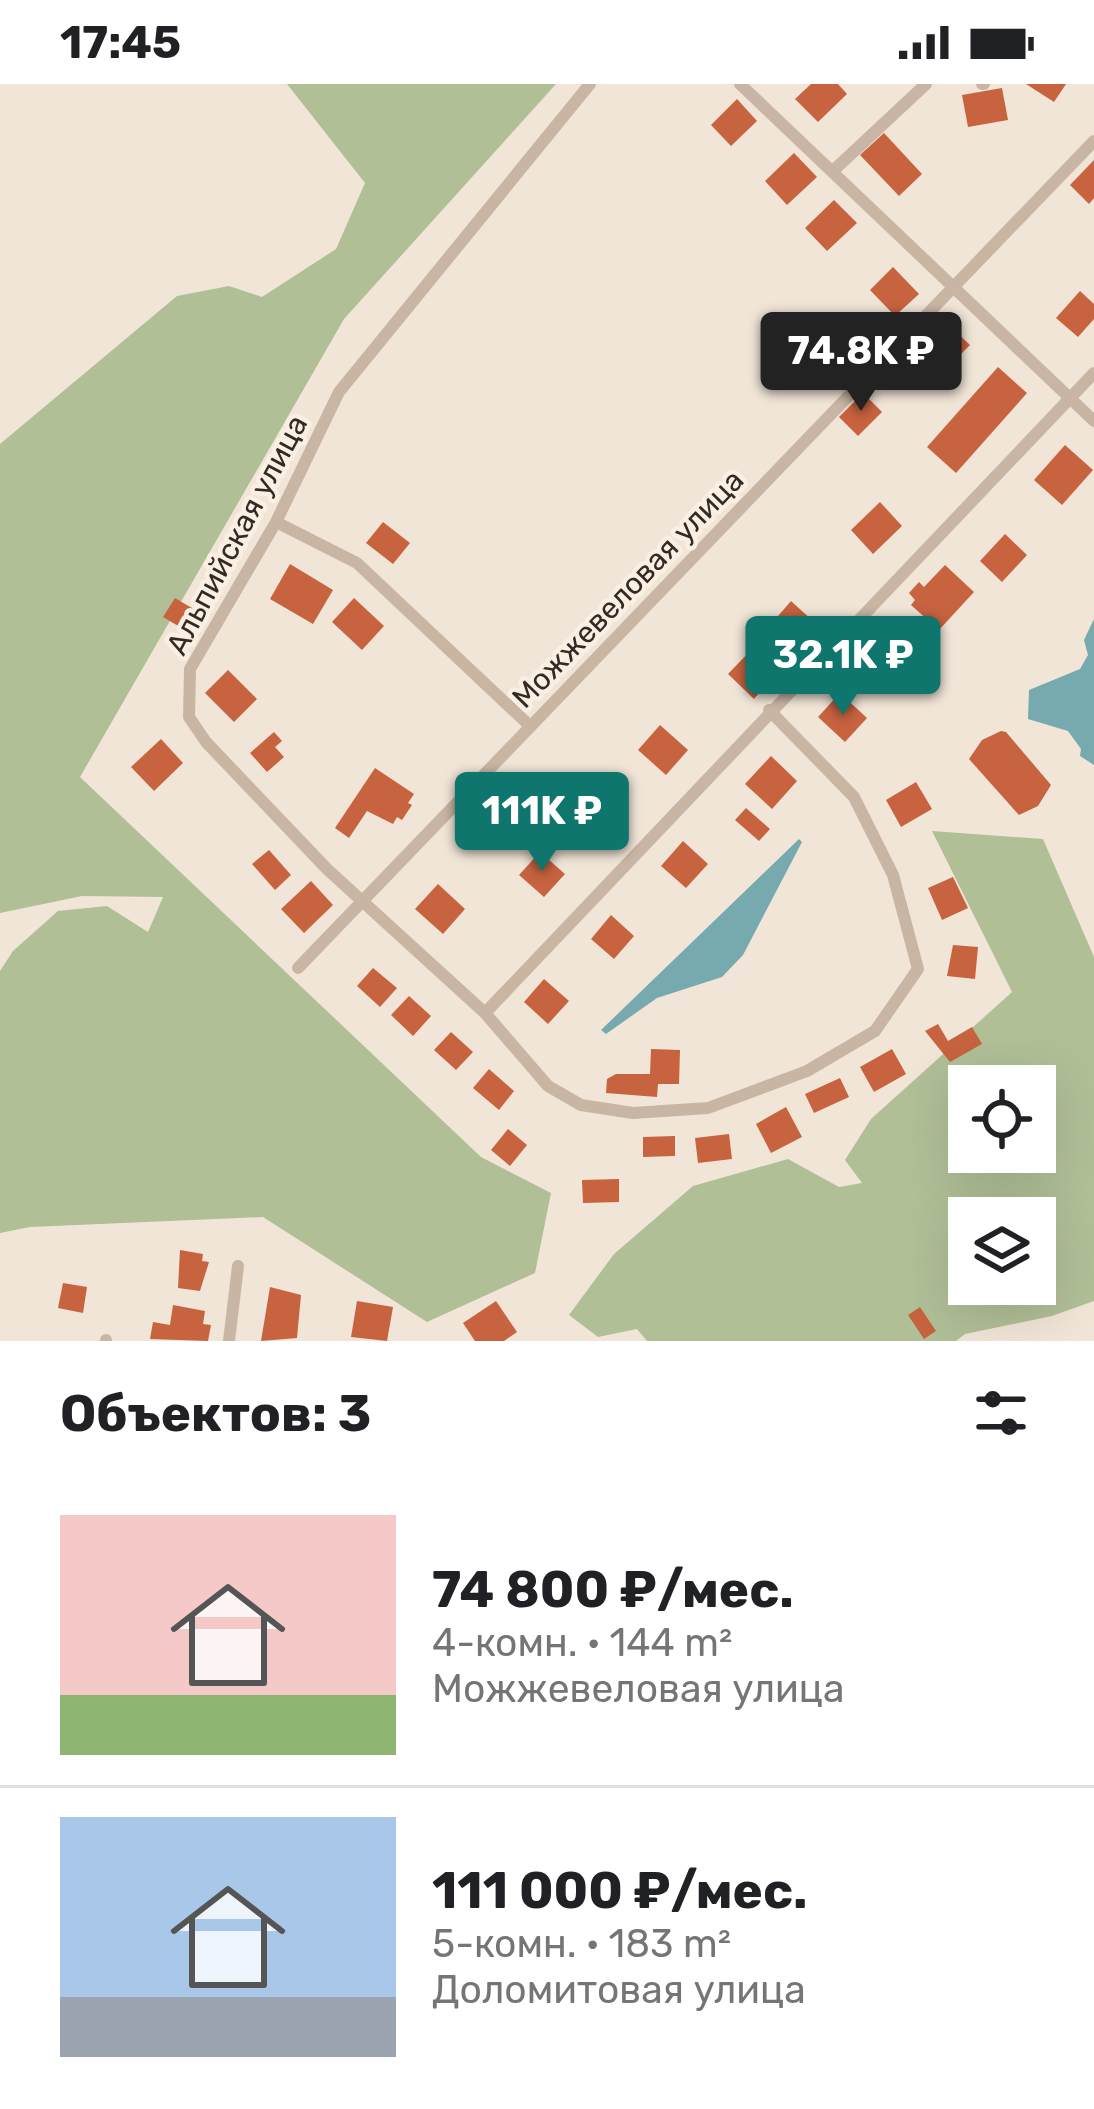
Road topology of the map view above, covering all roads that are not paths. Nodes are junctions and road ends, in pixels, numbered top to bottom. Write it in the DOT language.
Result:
graph roads {
  1 [pos="590,84"];
  2 [pos="740,84"];
  3 [pos="926,84"];
  4 [pos="1094,141"];
  5 [pos="834,170"];
  6 [pos="954,287"];
  7 [pos="1094,373"];
  8 [pos="1070,397"];
  9 [pos="1094,421"];
  10 [pos="276,522"];
  11 [pos="769,710"];
  12 [pos="530,726"];
  13 [pos="365,900"];
  14 [pos="298,968"];
  15 [pos="485,1013"];
  16 [pos="238,1267"];
  17 [pos="229,1341"];
  1 -- 10 [label="street, Альпийская улица"];
  2 -- 5 [label="street"];
  3 -- 5 [label="street"];
  4 -- 6 [label="street, Можжевеловая улица"];
  5 -- 6 [label="street"];
  6 -- 8 [label="street"];
  6 -- 12 [label="street, Можжевеловая улица"];
  7 -- 8 [label="street"];
  8 -- 9 [label="street"];
  8 -- 11 [label="street"];
  10 -- 12 [label="street"];
  10 -- 13 [label="street, Альпийская улица"];
  11 -- 15 [label="street"];
  11 -- 15 [label="street, Альпийская улица"];
  12 -- 13 [label="street, Можжевеловая улица"];
  13 -- 14 [label="street, Можжевеловая улица"];
  13 -- 15 [label="street, Альпийская улица"];
  16 -- 17 [label="street"];
}
